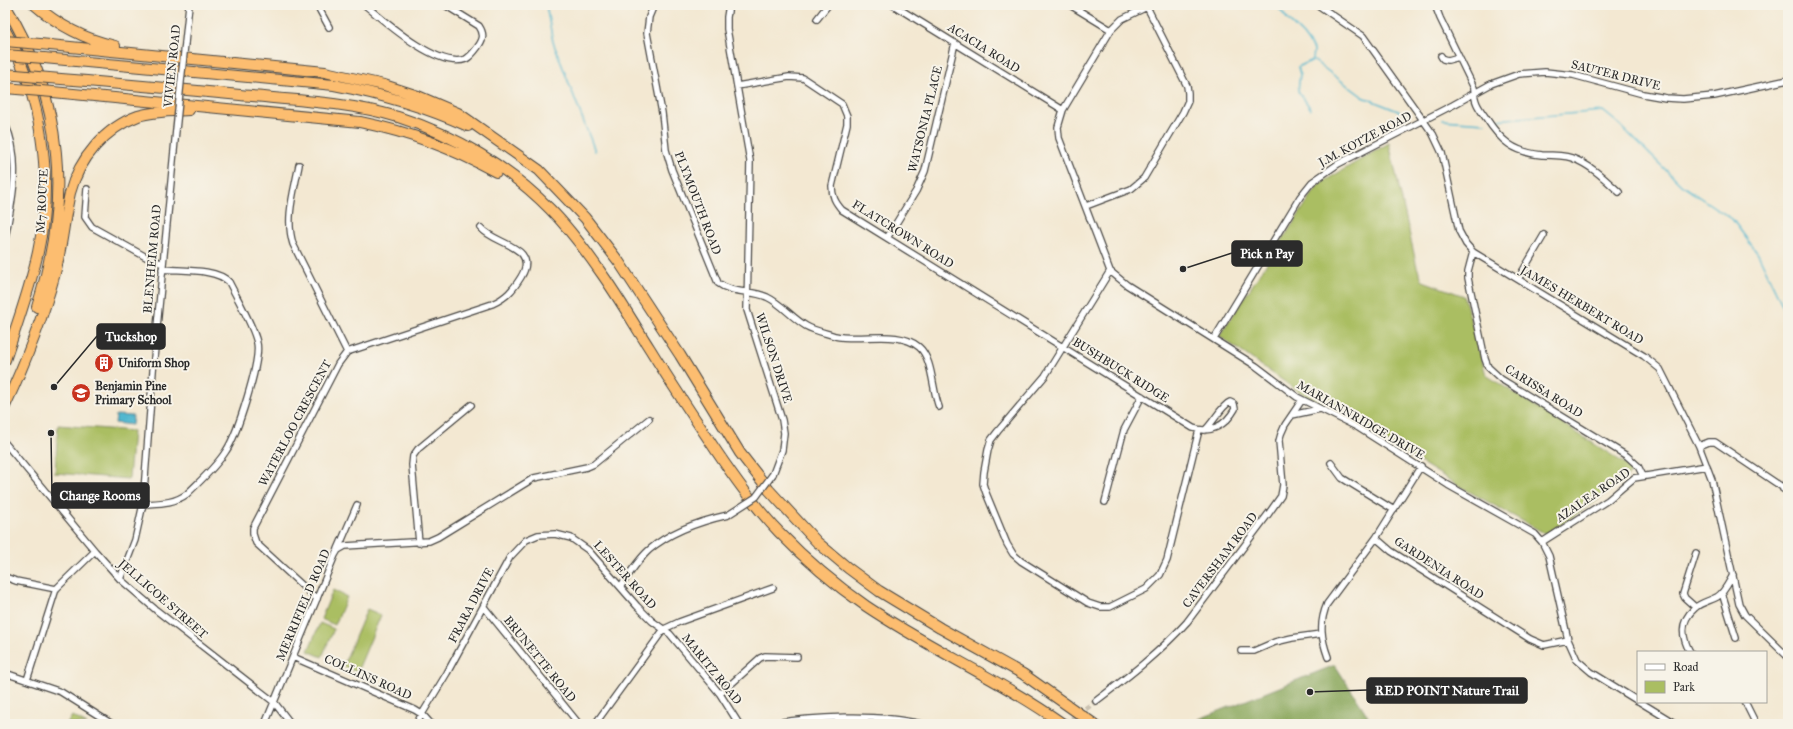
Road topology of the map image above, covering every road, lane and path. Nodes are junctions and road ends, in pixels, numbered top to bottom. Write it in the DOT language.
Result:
graph roads {
  1 [pos="5,5"];
  2 [pos="35,5"];
  3 [pos="189,5"];
  4 [pos="317,5"];
  5 [pos="366,5"];
  6 [pos="445,5"];
  7 [pos="654,5"];
  8 [pos="728,5"];
  9 [pos="828,5"];
  10 [pos="893,5"];
  11 [pos="1070,5"];
  12 [pos="1318,5"];
  13 [pos="1435,5"];
  14 [pos="1149,6"];
  15 [pos="817,19"];
  16 [pos="329,27"];
  17 [pos="5,30"];
  18 [pos="1111,30"];
  19 [pos="5,41"];
  20 [pos="955,43"];
  21 [pos="5,55"];
  22 [pos="1440,56"];
  23 [pos="174,57"];
  24 [pos="1459,57"];
  25 [pos="5,74"];
  26 [pos="1788,80"];
  27 [pos="737,86"];
  28 [pos="5,88"];
  29 [pos="1474,94"];
  30 [pos="1068,101"];
  31 [pos="1053,103"];
  32 [pos="1063,110"];
  33 [pos="267,112"];
  34 [pos="1423,121"];
  35 [pos="5,124"];
  36 [pos="176,130"];
  37 [pos="494,138"];
  38 [pos="299,165"];
  39 [pos="87,189"];
  40 [pos="1619,192"];
  41 [pos="1086,206"];
  42 [pos="551,209"];
  43 [pos="481,228"];
  44 [pos="1544,235"];
  45 [pos="5,238"];
  46 [pos="887,238"];
  47 [pos="1473,252"];
  48 [pos="162,267"];
  49 [pos="1110,270"];
  50 [pos="1518,279"];
  51 [pos="747,294"];
  52 [pos="1214,339"];
  53 [pos="1063,347"];
  54 [pos="347,352"];
  55 [pos="5,360"];
  56 [pos="1142,396"];
  57 [pos="1302,400"];
  58 [pos="5,402"];
  59 [pos="471,405"];
  60 [pos="5,406"];
  61 [pos="939,407"];
  62 [pos="1320,409"];
  63 [pos="1292,415"];
  64 [pos="649,419"];
  65 [pos="1202,430"];
  66 [pos="5,443"];
  67 [pos="1699,446"];
  68 [pos="1331,464"];
  69 [pos="1421,466"];
  70 [pos="1707,466"];
  71 [pos="1643,476"];
  72 [pos="1788,479"];
  73 [pos="1786,490"];
  74 [pos="1105,502"];
  75 [pos="143,504"];
  76 [pos="358,505"];
  77 [pos="1394,510"];
  78 [pos="571,538"];
  79 [pos="1376,538"];
  80 [pos="1542,542"];
  81 [pos="419,543"];
  82 [pos="338,550"];
  83 [pos="95,551"];
  84 [pos="1696,553"];
  85 [pos="1733,575"];
  86 [pos="5,577"];
  87 [pos="120,579"];
  88 [pos="620,586"];
  89 [pos="773,588"];
  90 [pos="56,589"];
  91 [pos="1722,593"];
  92 [pos="317,599"];
  93 [pos="484,607"];
  94 [pos="1695,607"];
  95 [pos="664,629"];
  96 [pos="1321,634"];
  97 [pos="1736,638"];
  98 [pos="1568,640"];
  99 [pos="1241,651"];
  100 [pos="1690,651"];
  101 [pos="293,657"];
  102 [pos="797,657"];
  103 [pos="1328,657"];
  104 [pos="1788,657"];
  105 [pos="5,673"];
  106 [pos="27,680"];
  107 [pos="720,694"];
  108 [pos="1637,700"];
  109 [pos="1096,701"];
  110 [pos="274,702"];
  111 [pos="1642,703"];
  112 [pos="1746,703"];
  113 [pos="423,715"];
  114 [pos="112,724"];
  115 [pos="266,724"];
  116 [pos="291,724"];
  117 [pos="416,724"];
  118 [pos="431,724"];
  119 [pos="579,724"];
  120 [pos="595,724"];
  121 [pos="739,724"];
  122 [pos="767,724"];
  123 [pos="921,724"];
  124 [pos="1064,724"];
  125 [pos="1094,724"];
  126 [pos="1676,724"];
  127 [pos="1756,724"];
  1 -- 58 [label="highway, M7 ROUTE"];
  2 -- 23 [label="highway"];
  3 -- 36 [label="street, VIVIEN ROAD, bridge"];
  4 -- 16 [label="street"];
  5 -- 6 [label="street"];
  7 -- 51 [label="street, PLYMOUTH ROAD"];
  8 -- 27 [label="street, WILSON DRIVE"];
  9 -- 15 [label="street"];
  10 -- 20 [label="street, ACACIA ROAD"];
  11 -- 18 [label="street"];
  12 -- 34 [label="street, JAMES HERBERT ROAD"];
  13 -- 24 [label="street"];
  14 -- 18 [label="street"];
  14 -- 41 [label="street"];
  17 -- 55 [label="highway, M7 ROUTE"];
  18 -- 30 [label="street"];
  19 -- 23 [label="highway, bridge"];
  20 -- 31 [label="street, ACACIA ROAD"];
  20 -- 46 [label="street, WATSONIA PLACE"];
  21 -- 37 [label="highway, bridge"];
  22 -- 24 [label="street"];
  23 -- 37 [label="highway"];
  24 -- 29 [label="street"];
  25 -- 42 [label="highway, bridge"];
  26 -- 29 [label="street, SAUTER DRIVE"];
  27 -- 46 [label="street, FLATCROWN ROAD"];
  27 -- 51 [label="street, WILSON DRIVE"];
  28 -- 33 [label="highway, bridge"];
  29 -- 34 [label="street, SAUTER DRIVE"];
  29 -- 40 [label="street"];
  30 -- 31 [label="street"];
  30 -- 32 [label="street"];
  31 -- 32 [label="street, ACACIA ROAD"];
  32 -- 41 [label="street, MARIANNRIDGE DRIVE"];
  33 -- 42 [label="highway"];
  33 -- 60 [label="highway"];
  34 -- 47 [label="street, JAMES HERBERT ROAD"];
  34 -- 52 [label="street, J.M. KOTZE ROAD"];
  35 -- 45 [label="street"];
  36 -- 48 [label="street, BLENHEIM ROAD"];
  37 -- 125 [label="highway"];
  38 -- 54 [label="street"];
  39 -- 48 [label="street"];
  41 -- 49 [label="street, MARIANNRIDGE DRIVE"];
  42 -- 124 [label="highway"];
  43 -- 54 [label="street, WATERLOO CRESCENT"];
  44 -- 50 [label="street"];
  46 -- 53 [label="street, FLATCROWN ROAD"];
  47 -- 50 [label="street, JAMES HERBERT ROAD"];
  47 -- 71 [label="street, CARISSA ROAD"];
  48 -- 75 [label="street, BLENHEIM ROAD"];
  48 -- 75 [label="street"];
  49 -- 52 [label="street, MARIANNRIDGE DRIVE"];
  49 -- 53 [label="street, BUSHBUCK RIDGE"];
  50 -- 67 [label="street, JAMES HERBERT ROAD"];
  51 -- 61 [label="street, PLYMOUTH ROAD"];
  51 -- 88 [label="street, WILSON DRIVE, bridge"];
  52 -- 57 [label="street, MARIANNRIDGE DRIVE"];
  53 -- 56 [label="street, BUSHBUCK RIDGE"];
  53 -- 65 [label="street"];
  54 -- 92 [label="street, WATERLOO CRESCENT"];
  56 -- 65 [label="street, BUSHBUCK RIDGE"];
  56 -- 74 [label="street"];
  57 -- 62 [label="street, MARIANNRIDGE DRIVE"];
  57 -- 63 [label="street, CAVERSHAM ROAD"];
  59 -- 81 [label="street"];
  62 -- 63 [label="street"];
  62 -- 69 [label="street, MARIANNRIDGE DRIVE"];
  63 -- 109 [label="street, CAVERSHAM ROAD"];
  64 -- 81 [label="street, MERRIFIELD ROAD"];
  65 -- 65 [label="street"];
  66 -- 83 [label="street, JELLICOE STREET"];
  67 -- 70 [label="street, JAMES HERBERT ROAD"];
  67 -- 73 [label="street"];
  68 -- 77 [label="street"];
  69 -- 77 [label="street, GARDENIA ROAD"];
  69 -- 80 [label="street, MARIANNRIDGE DRIVE"];
  70 -- 71 [label="street, AZALEA ROAD"];
  70 -- 85 [label="street, JAMES HERBERT ROAD"];
  71 -- 80 [label="street, AZALEA ROAD"];
  72 -- 73 [label="street"];
  75 -- 87 [label="street, BLENHEIM ROAD"];
  76 -- 82 [label="street"];
  77 -- 79 [label="street, GARDENIA ROAD"];
  78 -- 88 [label="street, LESTER ROAD"];
  78 -- 93 [label="street, FRARA DRIVE"];
  79 -- 96 [label="street"];
  79 -- 98 [label="street, GARDENIA ROAD"];
  80 -- 98 [label="street, MARIANNRIDGE DRIVE"];
  81 -- 82 [label="street, MERRIFIELD ROAD"];
  82 -- 92 [label="street, MERRIFIELD ROAD"];
  83 -- 87 [label="street, JELLICOE STREET"];
  83 -- 90 [label="street"];
  84 -- 94 [label="street"];
  85 -- 91 [label="street"];
  85 -- 104 [label="street, JAMES HERBERT ROAD"];
  86 -- 90 [label="street"];
  87 -- 110 [label="street, JELLICOE STREET"];
  88 -- 95 [label="street, LESTER ROAD"];
  89 -- 95 [label="street"];
  90 -- 106 [label="street"];
  91 -- 94 [label="street"];
  91 -- 97 [label="street"];
  92 -- 101 [label="street, MERRIFIELD ROAD"];
  93 -- 113 [label="street, FRARA DRIVE"];
  93 -- 119 [label="street, BRUNETTE ROAD"];
  94 -- 100 [label="street"];
  95 -- 107 [label="street, MARITZ ROAD"];
  95 -- 120 [label="street"];
  96 -- 99 [label="street"];
  96 -- 103 [label="street"];
  98 -- 108 [label="street, MARIANNRIDGE DRIVE"];
  101 -- 110 [label="street, MERRIFIELD ROAD"];
  101 -- 113 [label="street, COLLINS ROAD"];
  102 -- 107 [label="street"];
  105 -- 106 [label="street"];
  106 -- 114 [label="street"];
  107 -- 121 [label="street, MARITZ ROAD"];
  110 -- 115 [label="street, MERRIFIELD ROAD"];
  110 -- 116 [label="street, JELLICOE STREET"];
  111 -- 126 [label="street, MARIANNRIDGE DRIVE"];
  112 -- 127 [label="street"];
  113 -- 117 [label="street, FRARA DRIVE"];
  113 -- 118 [label="street, COLLINS ROAD"];
  122 -- 123 [label="street"];
}
